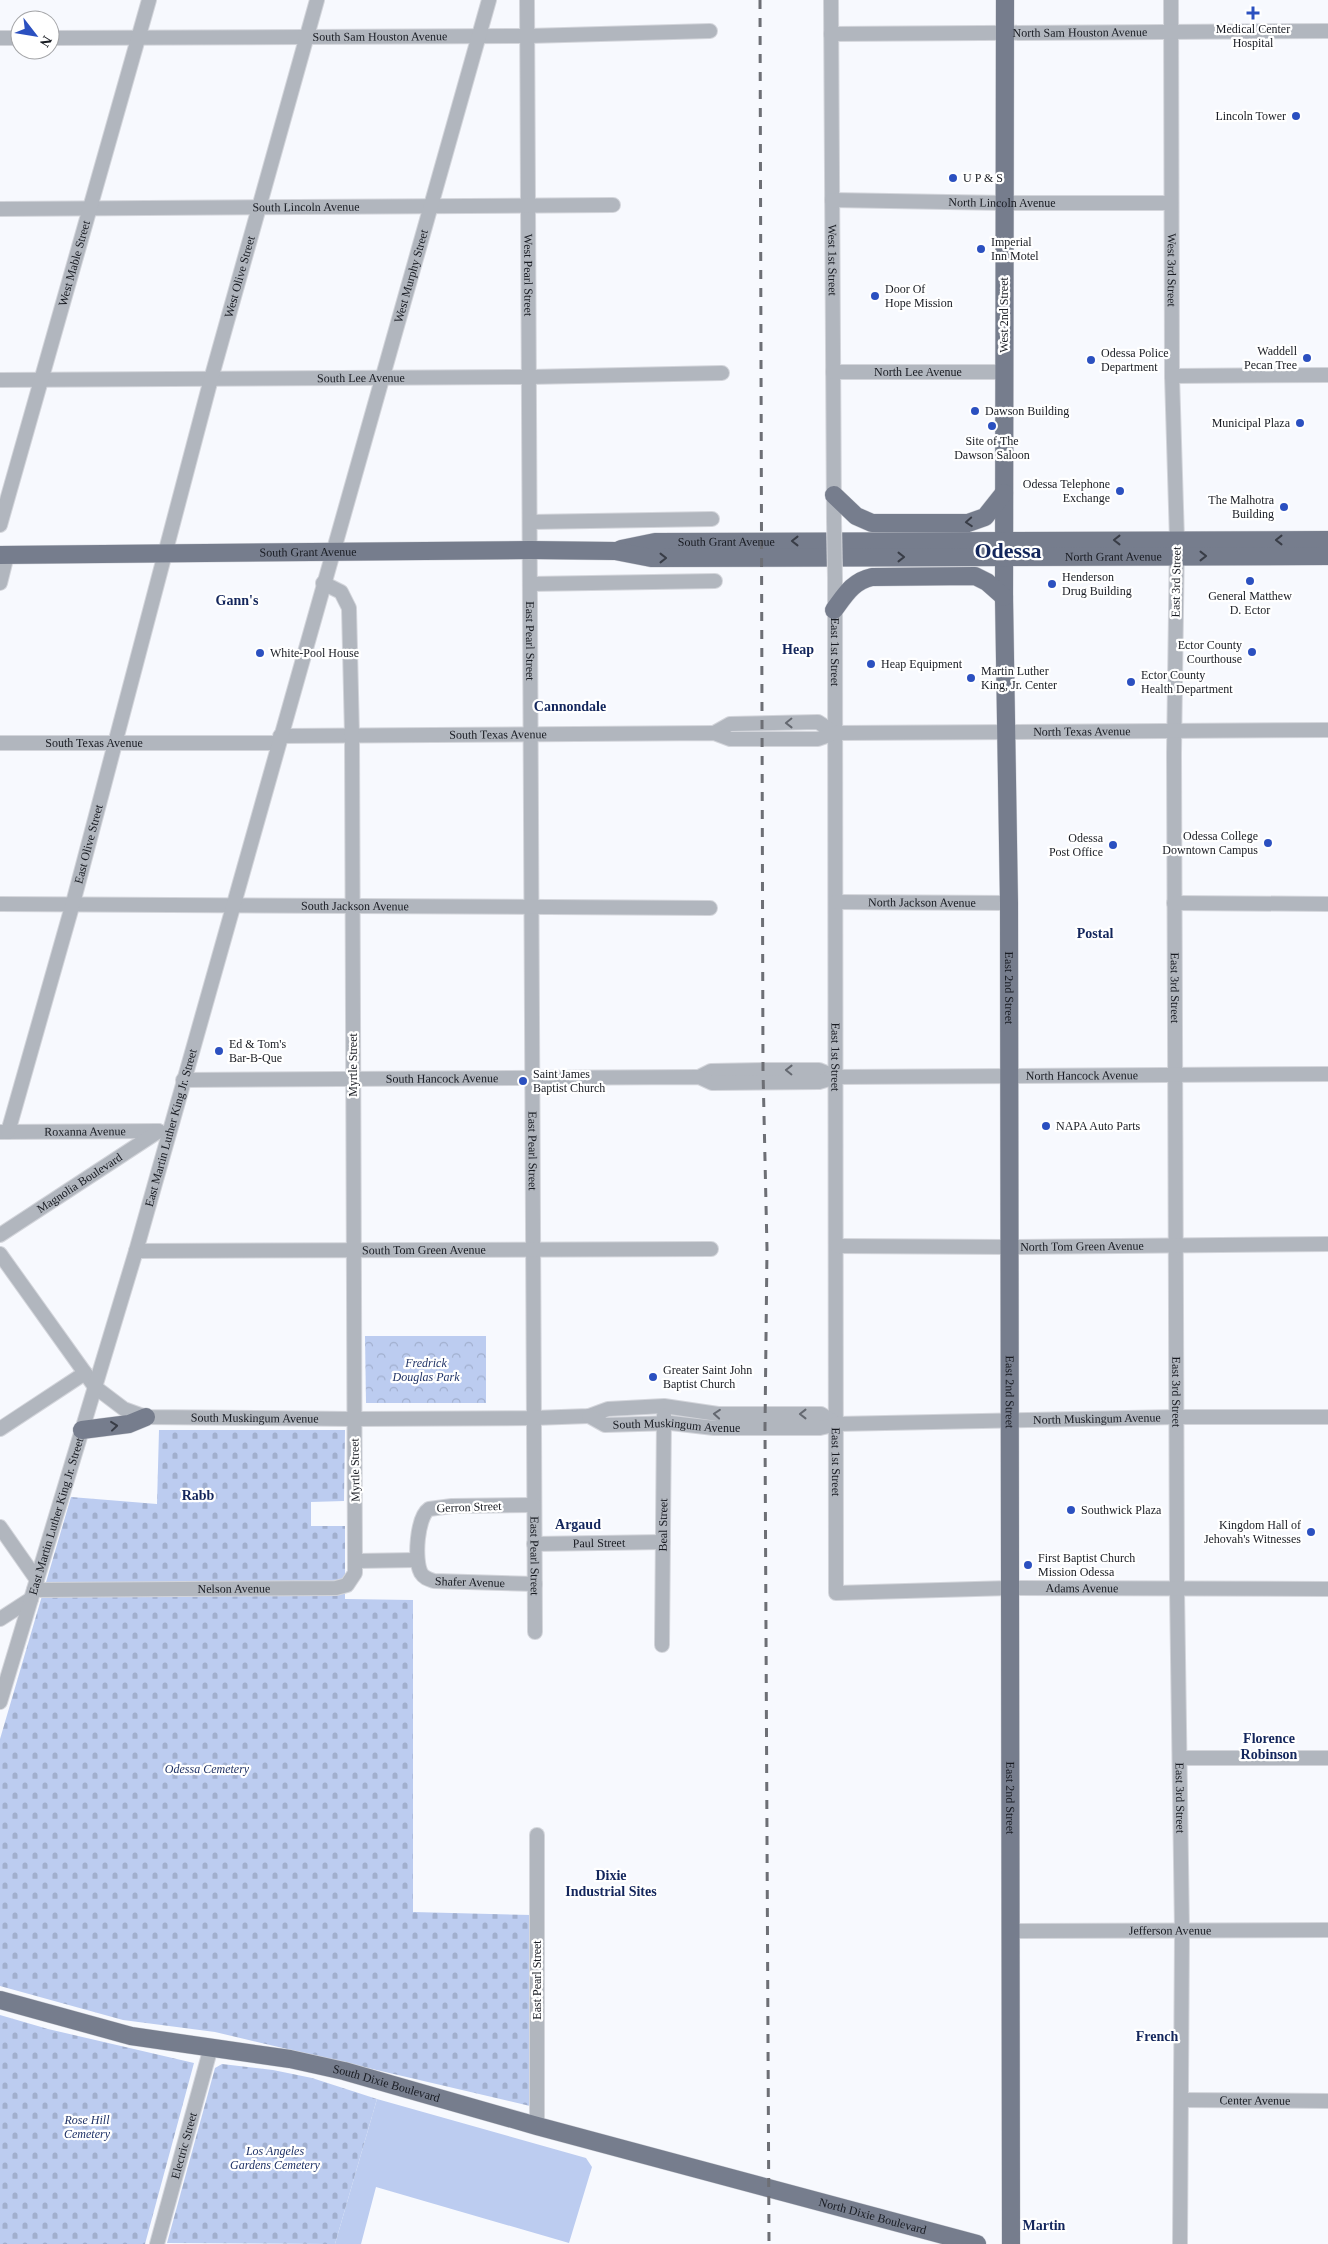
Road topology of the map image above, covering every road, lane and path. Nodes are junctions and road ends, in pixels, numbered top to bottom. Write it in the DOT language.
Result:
graph roads {
  1 [pos="149,0"];
  2 [pos="317,0"];
  3 [pos="489,0"];
  4 [pos="528,0"];
  5 [pos="831,0"];
  6 [pos="1005,0"];
  7 [pos="1171,0"];
  8 [pos="1328,31"];
  9 [pos="710,32"];
  10 [pos="1005,32"];
  11 [pos="1171,32"];
  12 [pos="831,34"];
  13 [pos="479,36"];
  14 [pos="528,36"];
  15 [pos="307,37"];
  16 [pos="60,38"];
  17 [pos="138,38"];
  18 [pos="832,200"];
  19 [pos="1172,202"];
  20 [pos="1005,203"];
  21 [pos="613,205"];
  22 [pos="431,206"];
  23 [pos="528,206"];
  24 [pos="259,207"];
  25 [pos="90,208"];
  26 [pos="0,209"];
  27 [pos="833,372"];
  28 [pos="1004,372"];
  29 [pos="722,373"];
  30 [pos="1328,375"];
  31 [pos="1172,376"];
  32 [pos="529,377"];
  33 [pos="382,378"];
  34 [pos="211,379"];
  35 [pos="0,380"];
  36 [pos="41,380"];
  37 [pos="1004,493"];
  38 [pos="834,495"];
  39 [pos="712,519"];
  40 [pos="834,520"];
  41 [pos="530,522"];
  42 [pos="0,526"];
  43 [pos="1328,540"];
  44 [pos="1005,548"];
  45 [pos="1176,548"];
  46 [pos="838,549"];
  47 [pos="530,550"];
  48 [pos="333,552"];
  49 [pos="4,554"];
  50 [pos="164,554"];
  51 [pos="1328,556"];
  52 [pos="715,581"];
  53 [pos="0,583"];
  54 [pos="323,583"];
  55 [pos="530,584"];
  56 [pos="1004,597"];
  57 [pos="834,610"];
  58 [pos="1328,730"];
  59 [pos="1174,731"];
  60 [pos="1006,732"];
  61 [pos="835,733"];
  62 [pos="531,734"];
  63 [pos="352,735"];
  64 [pos="279,740"];
  65 [pos="0,743"];
  66 [pos="116,743"];
  67 [pos="836,902"];
  68 [pos="73,903"];
  69 [pos="1174,903"];
  70 [pos="0,904"];
  71 [pos="1009,904"];
  72 [pos="1328,904"];
  73 [pos="232,906"];
  74 [pos="353,907"];
  75 [pos="532,907"];
  76 [pos="710,908"];
  77 [pos="1328,1074"];
  78 [pos="1175,1075"];
  79 [pos="1008,1076"];
  80 [pos="836,1077"];
  81 [pos="532,1078"];
  82 [pos="354,1079"];
  83 [pos="183,1080"];
  84 [pos="164,1131"];
  85 [pos="4,1132"];
  86 [pos="0,1235"];
  87 [pos="1328,1244"];
  88 [pos="1175,1245"];
  89 [pos="837,1246"];
  90 [pos="1009,1247"];
  91 [pos="533,1249"];
  92 [pos="712,1249"];
  93 [pos="354,1250"];
  94 [pos="136,1251"];
  95 [pos="0,1254"];
  96 [pos="85,1373"];
  97 [pos="94,1387"];
  98 [pos="664,1406"];
  99 [pos="589,1416"];
  100 [pos="146,1417"];
  101 [pos="1176,1417"];
  102 [pos="1328,1417"];
  103 [pos="534,1418"];
  104 [pos="354,1419"];
  105 [pos="765,1421"];
  106 [pos="1009,1422"];
  107 [pos="663,1423"];
  108 [pos="837,1424"];
  109 [pos="0,1429"];
  110 [pos="82,1430"];
  111 [pos="534,1505"];
  112 [pos="0,1527"];
  113 [pos="663,1542"];
  114 [pos="534,1544"];
  115 [pos="416,1560"];
  116 [pos="356,1561"];
  117 [pos="535,1584"];
  118 [pos="1010,1588"];
  119 [pos="34,1589"];
  120 [pos="1177,1589"];
  121 [pos="1328,1589"];
  122 [pos="836,1593"];
  123 [pos="0,1619"];
  124 [pos="535,1632"];
  125 [pos="662,1644"];
  126 [pos="0,1702"];
  127 [pos="1180,1758"];
  128 [pos="1328,1758"];
  129 [pos="536,1835"];
  130 [pos="1010,1930"];
  131 [pos="1182,1930"];
  132 [pos="1328,1930"];
  133 [pos="0,2000"];
  134 [pos="211,2047"];
  135 [pos="1181,2100"];
  136 [pos="1328,2101"];
  137 [pos="538,2126"];
  138 [pos="769,2188"];
  139 [pos="157,2244"];
  140 [pos="977,2244"];
  141 [pos="1011,2244"];
  142 [pos="1180,2244"];
  1 -- 17 [label="street, West Mable Street"];
  2 -- 15 [label="street, West Olive Street"];
  3 -- 13 [label="street, West Murphy Street"];
  4 -- 14 [label="street, West Pearl Street"];
  5 -- 12 [label="street, West 1st Street"];
  6 -- 10 [label="main road, West 2nd Street"];
  7 -- 11 [label="street, West 3rd Street"];
  8 -- 11 [label="street, North Sam Houston Avenue"];
  9 -- 14 [label="street, South Sam Houston Avenue"];
  10 -- 11 [label="street, North Sam Houston Avenue"];
  10 -- 12 [label="street, North Sam Houston Avenue"];
  10 -- 20 [label="main road, West 2nd Street"];
  11 -- 19 [label="street, West 3rd Street"];
  12 -- 18 [label="street, West 1st Street"];
  13 -- 14 [label="street, South Sam Houston Avenue"];
  13 -- 15 [label="street, South Sam Houston Avenue"];
  13 -- 22 [label="street, West Murphy Street"];
  14 -- 23 [label="street, West Pearl Street"];
  15 -- 17 [label="street, South Sam Houston Avenue"];
  15 -- 24 [label="street, West Olive Street"];
  16 -- 17 [label="street, South Sam Houston Avenue"];
  17 -- 25 [label="street, West Mable Street"];
  18 -- 20 [label="street, North Lincoln Avenue"];
  18 -- 27 [label="street, West 1st Street"];
  19 -- 20 [label="street, North Lincoln Avenue"];
  19 -- 31 [label="street, West 3rd Street"];
  20 -- 28 [label="main road, West 2nd Street"];
  21 -- 23 [label="street, South Lincoln Avenue"];
  22 -- 23 [label="street, South Lincoln Avenue"];
  22 -- 24 [label="street, South Lincoln Avenue"];
  22 -- 33 [label="street, West Murphy Street"];
  23 -- 32 [label="street, West Pearl Street"];
  24 -- 25 [label="street, South Lincoln Avenue"];
  24 -- 34 [label="street, West Olive Street"];
  25 -- 26 [label="street, South Lincoln Avenue"];
  25 -- 36 [label="street, West Mable Street"];
  27 -- 28 [label="street, North Lee Avenue"];
  27 -- 38 [label="street, West 1st Street"];
  28 -- 37 [label="main road, West 2nd Street"];
  29 -- 32 [label="street, South Lee Avenue"];
  30 -- 31 [label="street"];
  31 -- 45 [label="street, West 3rd Street"];
  32 -- 33 [label="street, South Lee Avenue"];
  32 -- 41 [label="street, West Pearl Street"];
  33 -- 34 [label="street, South Lee Avenue"];
  33 -- 48 [label="street, West Murphy Street"];
  34 -- 36 [label="street, South Lee Avenue"];
  34 -- 50 [label="street, West Olive Street"];
  35 -- 36 [label="street, South Lee Avenue"];
  36 -- 42 [label="street, West Mable Street"];
  37 -- 38 [label="main road, one-way"];
  37 -- 44 [label="main road, West 2nd Street"];
  38 -- 40 [label="street, West 1st Street"];
  39 -- 41 [label="street"];
  40 -- 57 [label="street, East 1st Street, bridge"];
  41 -- 47 [label="street, West Pearl Street"];
  43 -- 45 [label="main road, North Grant Avenue, one-way"];
  44 -- 45 [label="main road, North Grant Avenue"];
  44 -- 46 [label="main road, North Grant Avenue"];
  44 -- 56 [label="main road, East 2nd Street"];
  45 -- 51 [label="main road, North Grant Avenue, one-way"];
  45 -- 59 [label="street, East 3rd Street"];
  46 -- 47 [label="main road, South Grant Avenue"];
  47 -- 48 [label="main road, South Grant Avenue"];
  47 -- 55 [label="street, East Pearl Street"];
  48 -- 50 [label="main road, South Grant Avenue"];
  48 -- 54 [label="street, East Martin Luther King Jr. Street"];
  49 -- 50 [label="main road, South Grant Avenue"];
  49 -- 53 [label="street"];
  50 -- 66 [label="street, East Olive Street"];
  52 -- 55 [label="street"];
  54 -- 63 [label="street, Myrtle Street"];
  54 -- 64 [label="street, East Martin Luther King Jr. Street"];
  55 -- 62 [label="street, East Pearl Street"];
  56 -- 57 [label="main road"];
  56 -- 60 [label="main road, East 2nd Street"];
  57 -- 61 [label="street, East 1st Street"];
  58 -- 59 [label="street, North Texas Avenue"];
  59 -- 60 [label="street, North Texas Avenue"];
  59 -- 69 [label="street, East 3rd Street"];
  60 -- 61 [label="street, North Texas Avenue"];
  60 -- 71 [label="main road, East 2nd Street"];
  61 -- 62 [label="street, South Texas Avenue"];
  61 -- 67 [label="street, East 1st Street"];
  62 -- 63 [label="street, South Texas Avenue"];
  62 -- 75 [label="street, East Pearl Street"];
  63 -- 64 [label="street, South Texas Avenue"];
  63 -- 74 [label="street, Myrtle Street"];
  64 -- 66 [label="street, South Texas Avenue"];
  64 -- 73 [label="street, East Martin Luther King Jr. Street"];
  65 -- 66 [label="street, South Texas Avenue"];
  66 -- 68 [label="street, East Olive Street"];
  67 -- 71 [label="street, North Jackson Avenue"];
  67 -- 80 [label="street, East 1st Street"];
  68 -- 70 [label="street, South Jackson Avenue"];
  68 -- 73 [label="street, South Jackson Avenue"];
  68 -- 85 [label="street, East Olive Street"];
  69 -- 72 [label="street"];
  69 -- 78 [label="street, East 3rd Street"];
  71 -- 79 [label="main road, East 2nd Street"];
  73 -- 74 [label="street, South Jackson Avenue"];
  73 -- 83 [label="street, East Martin Luther King Jr. Street"];
  74 -- 75 [label="street, South Jackson Avenue"];
  74 -- 82 [label="street, Myrtle Street"];
  75 -- 76 [label="street, South Jackson Avenue"];
  75 -- 81 [label="street, East Pearl Street"];
  77 -- 78 [label="street, North Hancock Avenue"];
  78 -- 79 [label="street, North Hancock Avenue"];
  78 -- 88 [label="street, East 3rd Street"];
  79 -- 80 [label="street, North Hancock Avenue"];
  79 -- 90 [label="main road, East 2nd Street"];
  80 -- 81 [label="street, South Hancock Avenue"];
  80 -- 89 [label="street, East 1st Street"];
  81 -- 82 [label="street, South Hancock Avenue"];
  81 -- 91 [label="street, East Pearl Street"];
  82 -- 83 [label="street, South Hancock Avenue"];
  82 -- 93 [label="street, Myrtle Street"];
  83 -- 84 [label="street, East Martin Luther King Jr. Street"];
  84 -- 85 [label="street, Roxanna Avenue"];
  84 -- 86 [label="street, Magnolia Boulevard"];
  84 -- 94 [label="street, East Martin Luther King Jr. Street"];
  87 -- 88 [label="street, North Tom Green Avenue"];
  88 -- 90 [label="street, North Tom Green Avenue"];
  88 -- 101 [label="street, East 3rd Street"];
  89 -- 90 [label="street, North Tom Green Avenue"];
  89 -- 108 [label="street, East 1st Street"];
  90 -- 106 [label="main road, East 2nd Street"];
  91 -- 92 [label="street, South Tom Green Avenue"];
  91 -- 93 [label="street, South Tom Green Avenue"];
  91 -- 103 [label="street, East Pearl Street"];
  93 -- 94 [label="street, South Tom Green Avenue"];
  93 -- 104 [label="street, Myrtle Street"];
  94 -- 97 [label="street, East Martin Luther King Jr. Street"];
  95 -- 96 [label="street, South Muskingum Avenue"];
  96 -- 97 [label="street, South Muskingum Avenue"];
  96 -- 109 [label="street"];
  97 -- 100 [label="street, South Muskingum Avenue"];
  97 -- 110 [label="street, East Martin Luther King Jr. Street"];
  98 -- 99 [label="street, South Muskingum Avenue"];
  105 -- 98 [label="street, South Muskingum Avenue, one-way"];
  98 -- 107 [label="street, Beal Street"];
  99 -- 103 [label="street, South Muskingum Avenue"];
  99 -- 107 [label="street, South Muskingum Avenue"];
  100 -- 104 [label="street, South Muskingum Avenue"];
  110 -- 100 [label="main road, one-way"];
  101 -- 102 [label="street, North Muskingum Avenue"];
  101 -- 106 [label="street, North Muskingum Avenue"];
  101 -- 120 [label="street, East 3rd Street"];
  103 -- 104 [label="street, South Muskingum Avenue"];
  103 -- 111 [label="street, East Pearl Street"];
  104 -- 116 [label="street, Myrtle Street"];
  105 -- 107 [label="street, South Muskingum Avenue"];
  105 -- 108 [label="street, North Muskingum Avenue"];
  106 -- 108 [label="street, North Muskingum Avenue"];
  106 -- 118 [label="main road, East 2nd Street"];
  107 -- 113 [label="street, Beal Street"];
  108 -- 122 [label="street, East 1st Street"];
  110 -- 119 [label="street, East Martin Luther King Jr. Street"];
  111 -- 114 [label="street, East Pearl Street"];
  111 -- 115 [label="street, Gerron Street"];
  112 -- 119 [label="street"];
  113 -- 114 [label="street, Paul Street"];
  113 -- 125 [label="street, Beal Street"];
  114 -- 117 [label="street, East Pearl Street"];
  115 -- 116 [label="street"];
  115 -- 117 [label="street, Shafer Avenue"];
  116 -- 119 [label="street, Nelson Avenue"];
  117 -- 124 [label="street, East Pearl Street"];
  118 -- 120 [label="street, Adams Avenue"];
  118 -- 122 [label="street, Adams Avenue"];
  118 -- 130 [label="main road, East 2nd Street"];
  119 -- 123 [label="street"];
  119 -- 126 [label="street, East Martin Luther King Jr. Street"];
  120 -- 121 [label="street, Adams Avenue"];
  120 -- 127 [label="street, East 3rd Street"];
  127 -- 128 [label="street"];
  127 -- 131 [label="street, East 3rd Street"];
  129 -- 137 [label="street, East Pearl Street"];
  130 -- 131 [label="street, Jefferson Avenue"];
  130 -- 141 [label="main road, East 2nd Street"];
  131 -- 132 [label="street, Jefferson Avenue"];
  131 -- 135 [label="street, East 3rd Street"];
  133 -- 134 [label="main road, South Dixie Boulevard"];
  134 -- 137 [label="main road, South Dixie Boulevard"];
  134 -- 139 [label="street, Electric Street"];
  135 -- 136 [label="street, Center Avenue"];
  135 -- 142 [label="street, East 3rd Street"];
  137 -- 138 [label="main road, South Dixie Boulevard"];
  138 -- 140 [label="main road, North Dixie Boulevard"];
}
